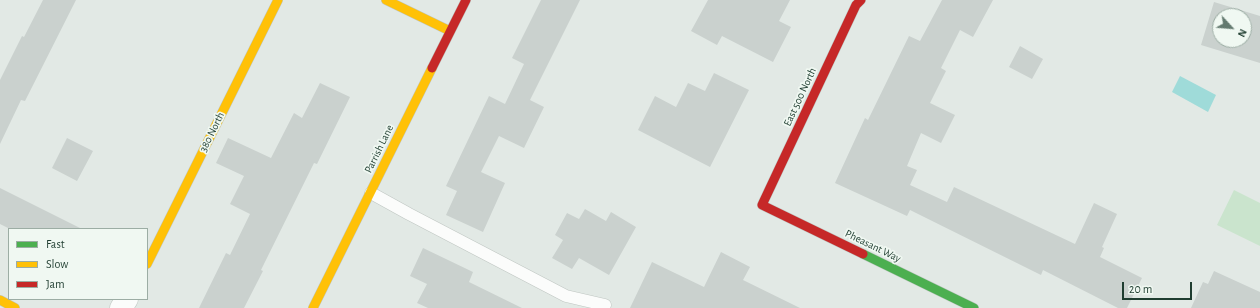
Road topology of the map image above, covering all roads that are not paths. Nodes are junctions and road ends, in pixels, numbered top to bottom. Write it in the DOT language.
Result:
graph roads {
  1 [pos="278,0"];
  2 [pos="386,0"];
  3 [pos="466,0"];
  4 [pos="861,0"];
  5 [pos="450,31"];
  6 [pos="371,193"];
  7 [pos="762,205"];
  8 [pos="148,262"];
  9 [pos="0,300"];
  10 [pos="605,305"];
  11 [pos="15,308"];
  12 [pos="314,308"];
  13 [pos="974,308"];
  1 -- 8 [label="street, 380 North"];
  2 -- 5 [label="street"];
  3 -- 5 [label="street, Parrish Lane"];
  4 -- 7 [label="street, East 500 North"];
  5 -- 6 [label="street, Parrish Lane"];
  6 -- 10 [label="lane"];
  6 -- 12 [label="street, Parrish Lane"];
  7 -- 13 [label="street, Pheasant Way"];
  9 -- 11 [label="street"];
}
